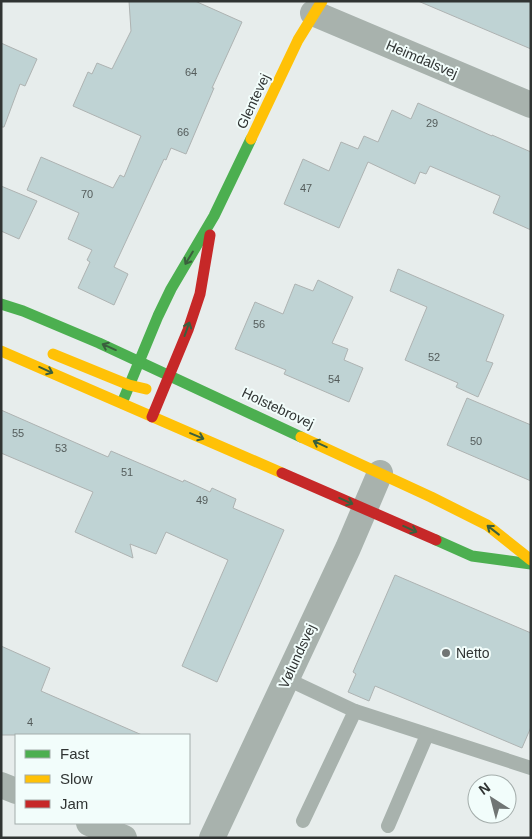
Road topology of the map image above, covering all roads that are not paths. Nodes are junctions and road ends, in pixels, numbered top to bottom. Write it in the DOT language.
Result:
graph roads {
  1 [pos="317,7"];
  2 [pos="531,105"];
  3 [pos="214,216"];
  4 [pos="1,304"];
  5 [pos="45,350"];
  6 [pos="1,351"];
  7 [pos="140,361"];
  8 [pos="170,375"];
  9 [pos="130,385"];
  10 [pos="122,404"];
  11 [pos="152,417"];
  12 [pos="380,473"];
  13 [pos="365,509"];
  14 [pos="531,560"];
  15 [pos="531,564"];
  16 [pos="287,679"];
  17 [pos="355,711"];
  18 [pos="427,735"];
  19 [pos="531,768"];
  20 [pos="1,784"];
  21 [pos="15,791"];
  22 [pos="303,821"];
  23 [pos="91,824"];
  24 [pos="388,826"];
  25 [pos="124,838"];
  26 [pos="212,838"];
  1 -- 2 [label="street, Heimdalsvej"];
  1 -- 3 [label="main road, Glentevej"];
  3 -- 7 [label="main road, Glentevej, one-way"];
  8 -- 3 [label="main road, Glentevej, one-way"];
  7 -- 4 [label="main road, Holstebrovej, one-way"];
  5 -- 9 [label="main road"];
  6 -- 10 [label="main road, one-way"];
  7 -- 8 [label="main road, Holstebrovej"];
  7 -- 9 [label="main road, Glentevej"];
  8 -- 9 [label="main road"];
  8 -- 11 [label="main road, Glentevej"];
  12 -- 8 [label="main road, Holstebrovej, one-way"];
  9 -- 10 [label="main road, Glentevej"];
  10 -- 11 [label="main road"];
  11 -- 13 [label="main road, one-way"];
  12 -- 13 [label="street, Vølundsvej"];
  14 -- 12 [label="main road, Holstebrovej, one-way"];
  13 -- 15 [label="main road, one-way"];
  13 -- 16 [label="street, Vølundsvej"];
  16 -- 17 [label="lane"];
  16 -- 26 [label="street, Vølundsvej"];
  17 -- 18 [label="lane"];
  17 -- 22 [label="lane"];
  18 -- 19 [label="lane"];
  18 -- 24 [label="lane"];
  20 -- 21 [label="street"];
  23 -- 25 [label="street"];
}
